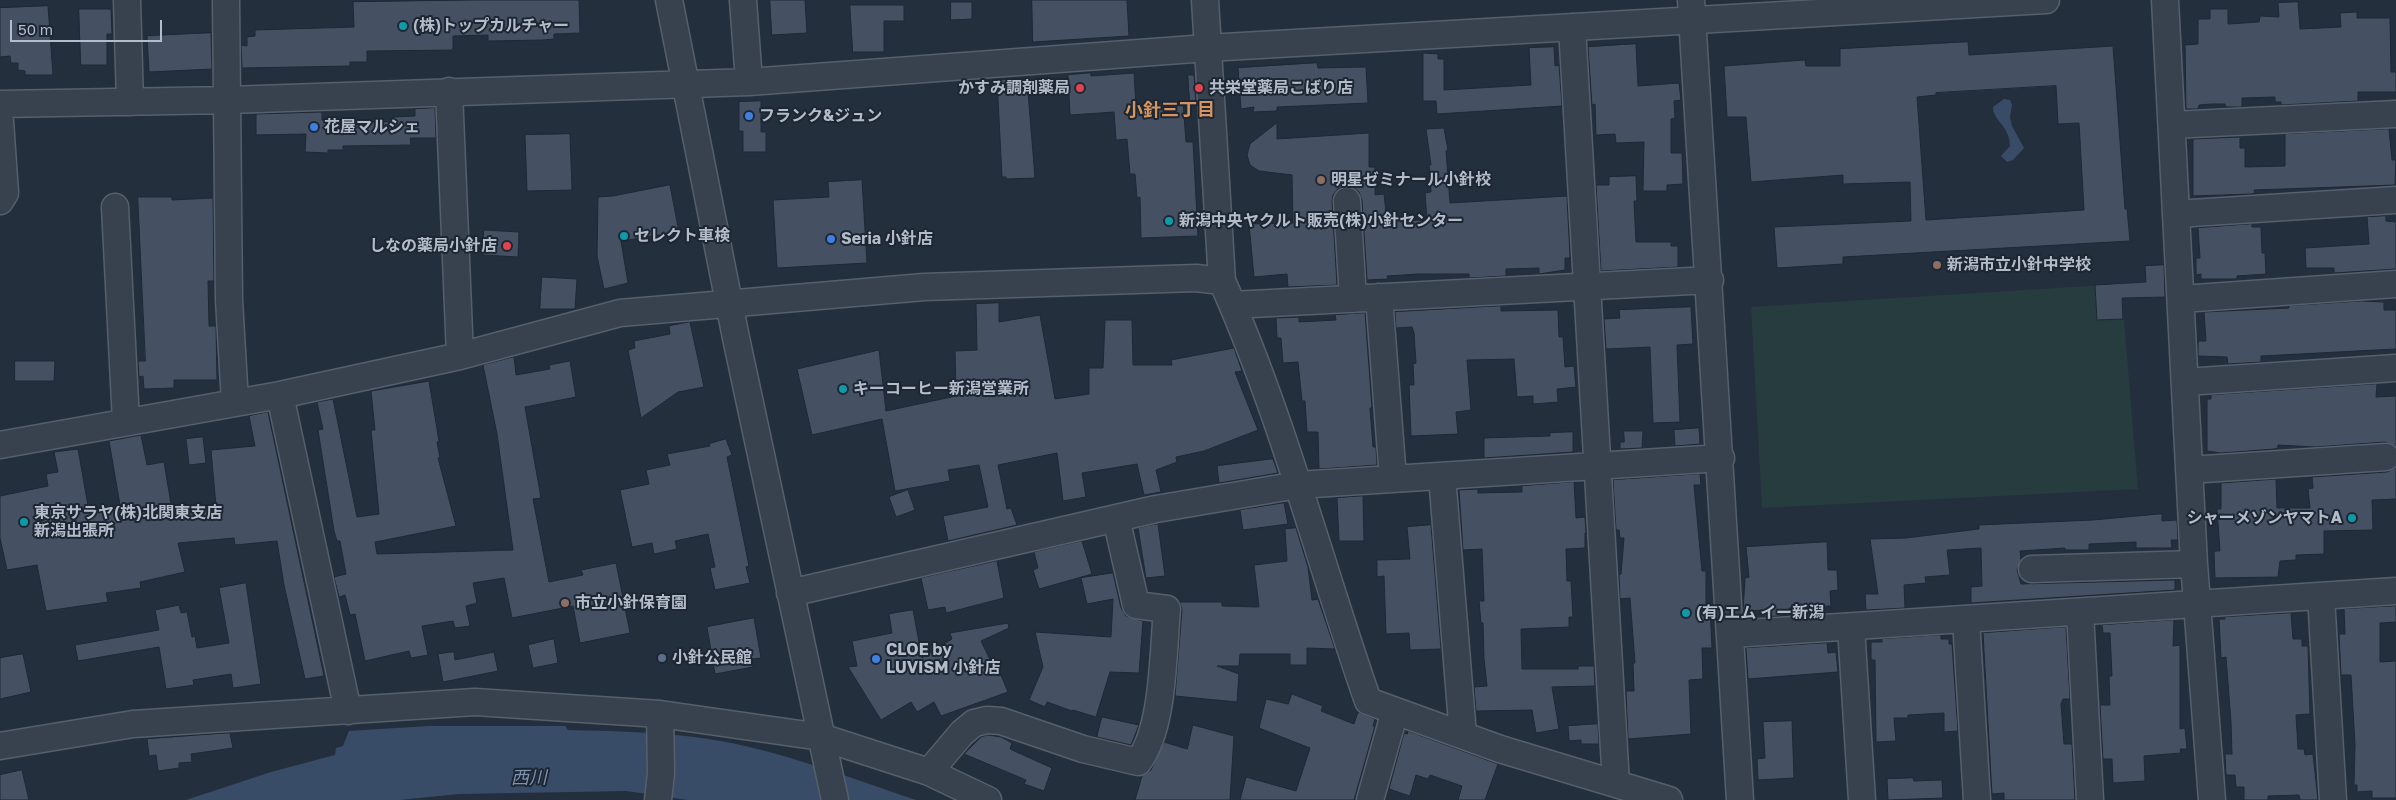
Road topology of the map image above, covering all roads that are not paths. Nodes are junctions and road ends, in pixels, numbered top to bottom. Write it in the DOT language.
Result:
graph roads {
  1 [pos="127,0"];
  2 [pos="226,0"];
  3 [pos="669,0"];
  4 [pos="743,0"];
  5 [pos="1205,0"];
  6 [pos="2046,0"];
  7 [pos="2165,0"];
  8 [pos="1692,10"];
  9 [pos="1572,27"];
  10 [pos="1207,48"];
  11 [pos="749,82"];
  12 [pos="685,85"];
  13 [pos="449,91"];
  14 [pos="229,100"];
  15 [pos="130,102"];
  16 [pos="0,104"];
  17 [pos="2396,114"];
  18 [pos="0,121"];
  19 [pos="2172,124"];
  20 [pos="2396,200"];
  21 [pos="0,201"];
  22 [pos="1347,201"];
  23 [pos="115,207"];
  24 [pos="2176,214"];
  25 [pos="1710,280"];
  26 [pos="1222,281"];
  27 [pos="2396,284"];
  28 [pos="1587,286"];
  29 [pos="1379,297"];
  30 [pos="1353,299"];
  31 [pos="2180,299"];
  32 [pos="731,305"];
  33 [pos="1233,305"];
  34 [pos="460,356"];
  35 [pos="2396,368"];
  36 [pos="2185,382"];
  37 [pos="280,395"];
  38 [pos="235,402"];
  39 [pos="126,422"];
  40 [pos="0,445"];
  41 [pos="2386,457"];
  42 [pos="1721,458"];
  43 [pos="1597,466"];
  44 [pos="2190,470"];
  45 [pos="1442,476"];
  46 [pos="1393,479"];
  47 [pos="1298,485"];
  48 [pos="1116,518"];
  49 [pos="2194,564"];
  50 [pos="2032,569"];
  51 [pos="2396,591"];
  52 [pos="790,593"];
  53 [pos="2321,596"];
  54 [pos="2198,604"];
  55 [pos="2080,612"];
  56 [pos="1966,620"];
  57 [pos="1851,627"];
  58 [pos="1732,634"];
  59 [pos="348,711"];
  60 [pos="1395,711"];
  61 [pos="659,719"];
  62 [pos="1463,735"];
  63 [pos="0,746"];
  64 [pos="824,749"];
  65 [pos="929,772"];
  66 [pos="1621,790"];
  67 [pos="658,800"];
  68 [pos="835,800"];
  69 [pos="988,800"];
  70 [pos="1370,800"];
  71 [pos="1669,800"];
  72 [pos="1740,800"];
  73 [pos="1862,800"];
  74 [pos="1977,800"];
  75 [pos="2090,800"];
  76 [pos="2212,800"];
  77 [pos="2333,800"];
  1 -- 15 [label="street"];
  2 -- 14 [label="street"];
  3 -- 12 [label="street"];
  4 -- 11 [label="street"];
  5 -- 10 [label="street"];
  6 -- 8 [label="street"];
  7 -- 19 [label="street"];
  8 -- 9 [label="street"];
  8 -- 25 [label="street"];
  9 -- 10 [label="street"];
  9 -- 28 [label="street"];
  10 -- 11 [label="street"];
  10 -- 26 [label="street"];
  11 -- 12 [label="street"];
  12 -- 13 [label="street"];
  12 -- 32 [label="street"];
  13 -- 14 [label="street"];
  13 -- 34 [label="street"];
  14 -- 15 [label="street"];
  14 -- 38 [label="street"];
  15 -- 16 [label="street"];
  17 -- 19 [label="street"];
  18 -- 21 [label="street"];
  19 -- 24 [label="street"];
  20 -- 24 [label="street"];
  22 -- 30 [label="street"];
  23 -- 39 [label="street"];
  24 -- 31 [label="street"];
  25 -- 28 [label="street"];
  25 -- 42 [label="street"];
  26 -- 32 [label="street"];
  26 -- 33 [label="street"];
  27 -- 31 [label="street"];
  28 -- 29 [label="street"];
  28 -- 43 [label="street"];
  29 -- 30 [label="street"];
  29 -- 46 [label="street"];
  30 -- 33 [label="street"];
  31 -- 36 [label="street"];
  32 -- 34 [label="street"];
  32 -- 52 [label="street"];
  33 -- 47 [label="street"];
  34 -- 37 [label="street"];
  35 -- 36 [label="street"];
  36 -- 44 [label="street"];
  37 -- 38 [label="street"];
  37 -- 59 [label="street"];
  38 -- 39 [label="street"];
  39 -- 40 [label="street"];
  41 -- 44 [label="street"];
  42 -- 43 [label="street"];
  42 -- 58 [label="street"];
  43 -- 45 [label="street"];
  43 -- 66 [label="street"];
  44 -- 49 [label="street"];
  45 -- 46 [label="street"];
  45 -- 62 [label="street"];
  46 -- 47 [label="street"];
  47 -- 48 [label="street"];
  47 -- 60 [label="street"];
  48 -- 52 [label="street"];
  48 -- 65 [label="street"];
  49 -- 50 [label="street"];
  49 -- 54 [label="street"];
  51 -- 53 [label="street"];
  52 -- 64 [label="street"];
  53 -- 54 [label="street"];
  53 -- 77 [label="street"];
  54 -- 55 [label="street"];
  54 -- 76 [label="street"];
  55 -- 56 [label="street"];
  55 -- 75 [label="street"];
  56 -- 57 [label="street"];
  56 -- 74 [label="street"];
  57 -- 58 [label="street"];
  57 -- 73 [label="street"];
  58 -- 72 [label="street"];
  59 -- 61 [label="street"];
  59 -- 63 [label="street"];
  60 -- 62 [label="street"];
  60 -- 70 [label="street"];
  61 -- 64 [label="street"];
  61 -- 67 [label="street"];
  62 -- 66 [label="street"];
  64 -- 65 [label="street"];
  64 -- 68 [label="street"];
  65 -- 69 [label="street"];
  66 -- 71 [label="street"];
}
